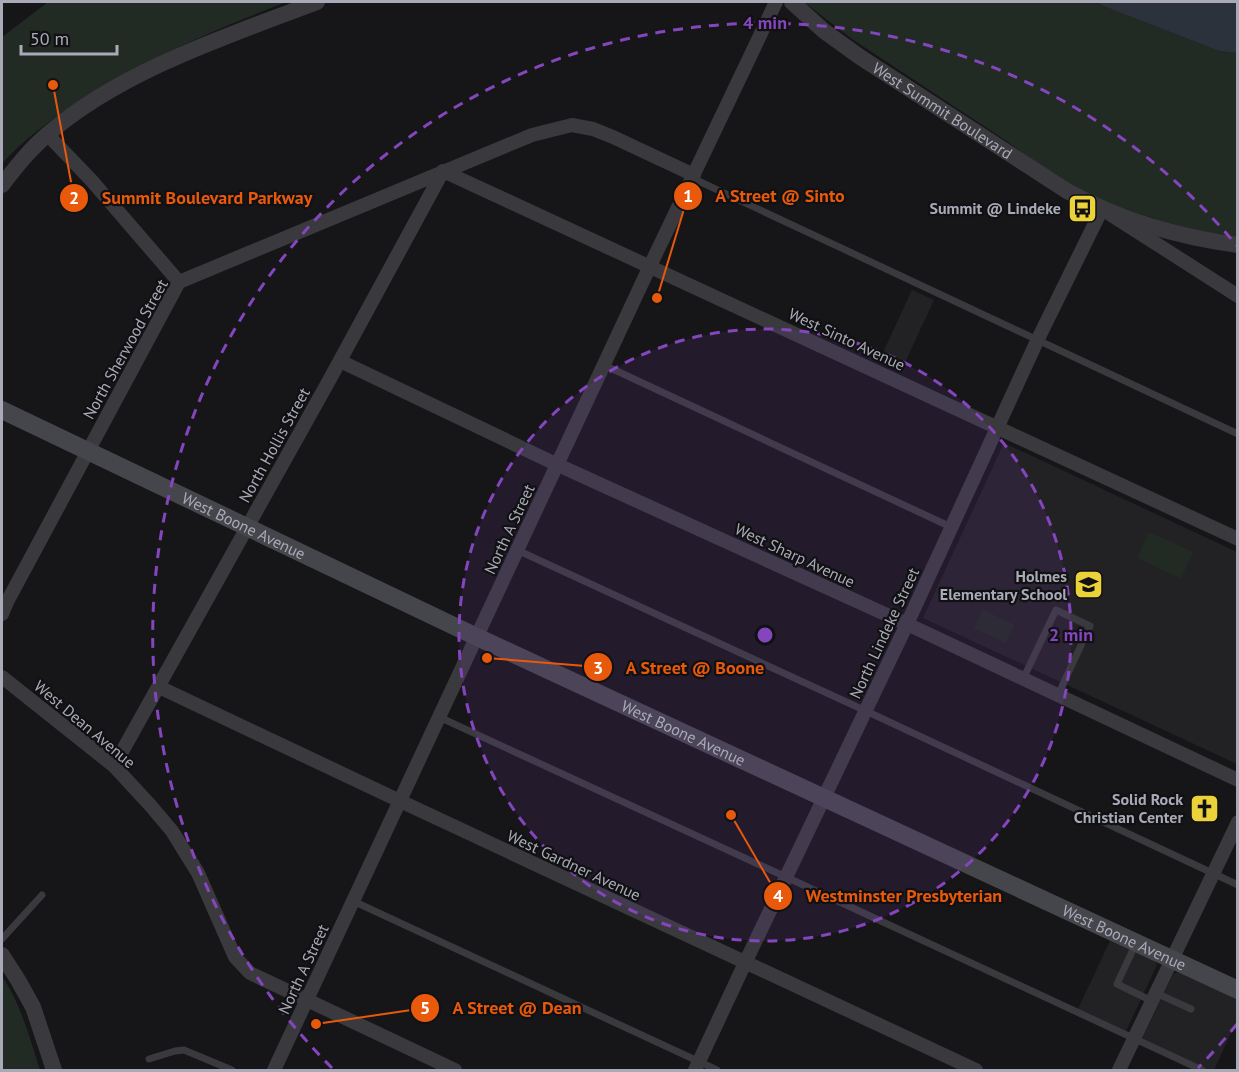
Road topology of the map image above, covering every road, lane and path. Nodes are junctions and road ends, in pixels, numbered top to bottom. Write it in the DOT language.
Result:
graph roads {
  1 [pos="317,2"];
  2 [pos="776,2"];
  3 [pos="792,2"];
  4 [pos="47,134"];
  5 [pos="443,171"];
  6 [pos="693,176"];
  7 [pos="2,185"];
  8 [pos="1102,209"];
  9 [pos="1238,245"];
  10 [pos="650,266"];
  11 [pos="179,282"];
  12 [pos="1238,296"];
  13 [pos="1037,341"];
  14 [pos="339,361"];
  15 [pos="604,365"];
  16 [pos="2,410"];
  17 [pos="997,427"];
  18 [pos="1238,434"];
  19 [pos="87,452"];
  20 [pos="558,465"];
  21 [pos="247,527"];
  22 [pos="951,527"];
  23 [pos="1238,539"];
  24 [pos="517,550"];
  25 [pos="2,614"];
  26 [pos="907,624"];
  27 [pos="477,637"];
  28 [pos="2,678"];
  29 [pos="1023,679"];
  30 [pos="159,687"];
  31 [pos="1058,695"];
  32 [pos="866,711"];
  33 [pos="439,717"];
  34 [pos="114,766"];
  35 [pos="1238,780"];
  36 [pos="824,798"];
  37 [pos="400,801"];
  38 [pos="1238,822"];
  39 [pos="1212,874"];
  40 [pos="786,877"];
  41 [pos="1238,885"];
  42 [pos="42,895"];
  43 [pos="353,901"];
  44 [pos="2,939"];
  45 [pos="1136,943"];
  46 [pos="2,955"];
  47 [pos="1172,960"];
  48 [pos="745,963"];
  49 [pos="1238,990"];
  50 [pos="1154,997"];
  51 [pos="306,1001"];
  52 [pos="1191,1009"];
  53 [pos="1134,1039"];
  54 [pos="149,1059"];
  55 [pos="697,1066"];
  56 [pos="54,1071"];
  57 [pos="232,1071"];
  58 [pos="274,1071"];
  59 [pos="454,1071"];
  60 [pos="717,1071"];
  61 [pos="976,1071"];
  62 [pos="1119,1071"];
  63 [pos="1202,1071"];
  1 -- 4 [label="street"];
  2 -- 6 [label="street, North A Street"];
  3 -- 8 [label="street, West Summit Boulevard"];
  4 -- 7 [label="street"];
  4 -- 11 [label="street"];
  5 -- 6 [label="street, North Sherwood Street"];
  5 -- 10 [label="street, West Sinto Avenue"];
  5 -- 11 [label="street, North Sherwood Street"];
  5 -- 14 [label="street, North Hollis Street"];
  6 -- 10 [label="street, North A Street"];
  6 -- 13 [label="lane"];
  8 -- 9 [label="street, West Summit Boulevard"];
  8 -- 12 [label="street"];
  8 -- 13 [label="street, North Lindeke Street"];
  10 -- 15 [label="street, North A Street"];
  10 -- 17 [label="street, West Sinto Avenue"];
  11 -- 19 [label="street, North Sherwood Street"];
  13 -- 17 [label="street, North Lindeke Street"];
  13 -- 18 [label="lane"];
  14 -- 20 [label="street, West Sharp Avenue"];
  14 -- 21 [label="street, North Hollis Street"];
  15 -- 20 [label="street, North A Street"];
  15 -- 22 [label="lane"];
  16 -- 19 [label="main road, West Boone Avenue"];
  17 -- 22 [label="street, North Lindeke Street"];
  17 -- 23 [label="street, West Sinto Avenue"];
  19 -- 21 [label="main road, West Boone Avenue"];
  19 -- 25 [label="street, North Sherwood Street"];
  20 -- 24 [label="street, North A Street"];
  20 -- 26 [label="street, West Sharp Avenue"];
  21 -- 27 [label="main road, West Boone Avenue"];
  21 -- 30 [label="street, North Hollis Street"];
  22 -- 26 [label="street, North Lindeke Street"];
  24 -- 27 [label="street, North A Street"];
  24 -- 32 [label="lane"];
  26 -- 29 [label="street, West Sharp Avenue"];
  26 -- 32 [label="street, North Lindeke Street"];
  27 -- 33 [label="street, North A Street"];
  27 -- 36 [label="main road, West Boone Avenue"];
  28 -- 34 [label="street, West Dean Avenue"];
  29 -- 31 [label="street, West Sharp Avenue"];
  29 -- 31 [label="lane"];
  30 -- 34 [label="street, North Hollis Street"];
  30 -- 37 [label="street, West Gardner Avenue"];
  31 -- 35 [label="street, West Sharp Avenue"];
  32 -- 36 [label="street, North Lindeke Street"];
  32 -- 39 [label="lane"];
  33 -- 37 [label="street, North A Street"];
  33 -- 40 [label="lane"];
  34 -- 51 [label="street, West Dean Avenue"];
  36 -- 40 [label="street, North Lindeke Street"];
  36 -- 45 [label="main road, West Boone Avenue"];
  37 -- 43 [label="street, North A Street"];
  37 -- 48 [label="street, West Gardner Avenue"];
  38 -- 39 [label="street"];
  39 -- 41 [label="lane"];
  39 -- 47 [label="street"];
  40 -- 48 [label="street, North Lindeke Street"];
  40 -- 53 [label="lane"];
  42 -- 44 [label="lane"];
  43 -- 51 [label="street, North A Street"];
  43 -- 55 [label="lane"];
  45 -- 47 [label="main road, West Boone Avenue"];
  45 -- 50 [label="lane"];
  46 -- 56 [label="street"];
  47 -- 49 [label="main road, West Boone Avenue"];
  47 -- 50 [label="street"];
  48 -- 55 [label="street, North Lindeke Street"];
  48 -- 61 [label="street, West Gardner Avenue"];
  50 -- 52 [label="lane"];
  50 -- 53 [label="street"];
  51 -- 58 [label="street, North A Street"];
  51 -- 59 [label="street, West Dean Avenue"];
  53 -- 62 [label="street"];
  53 -- 63 [label="lane"];
  54 -- 57 [label="lane"];
  55 -- 60 [label="lane"];
}
